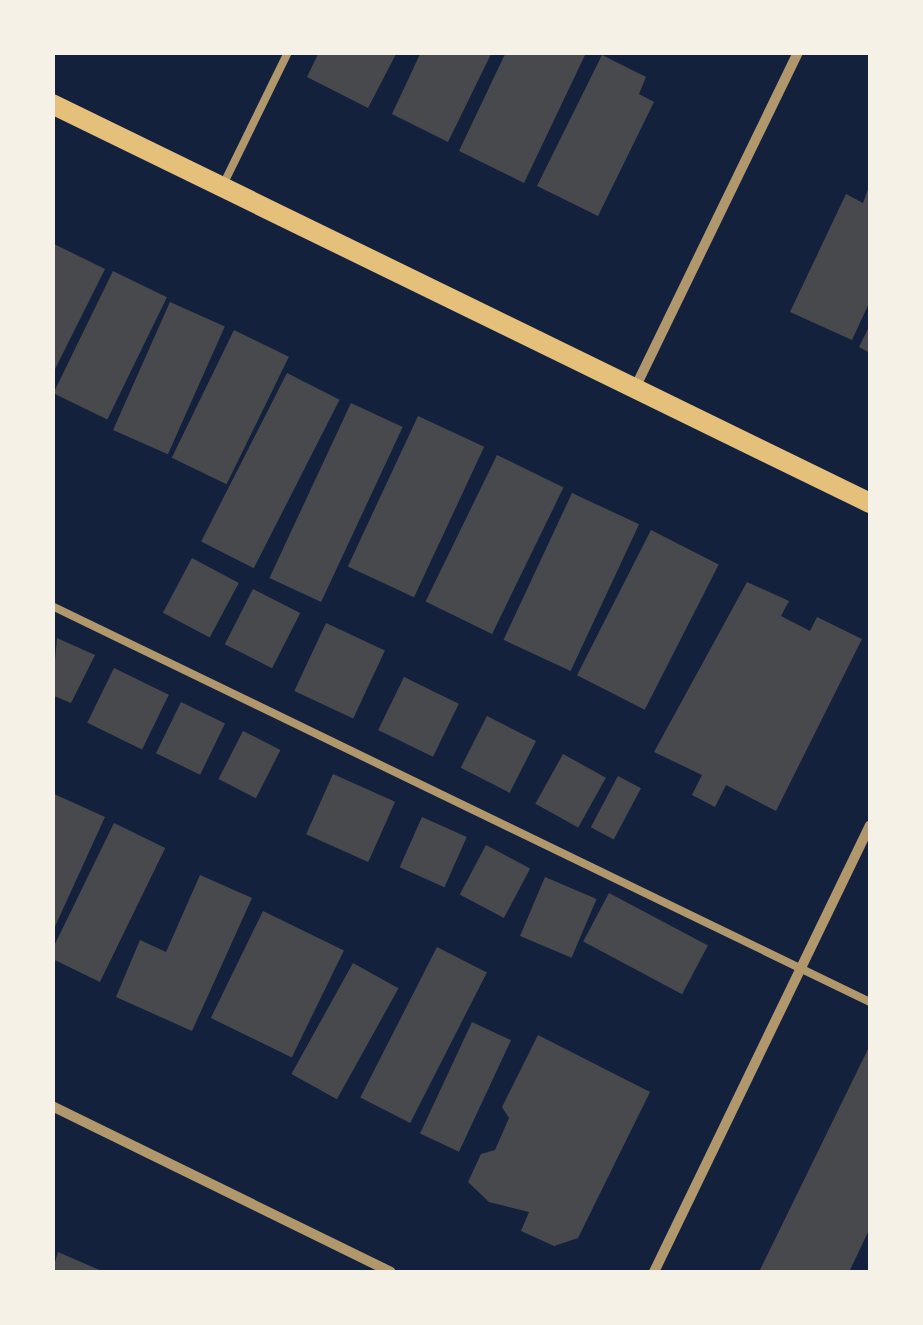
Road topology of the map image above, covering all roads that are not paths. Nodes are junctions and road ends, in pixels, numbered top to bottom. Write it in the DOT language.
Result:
graph roads {
  1 [pos="288,52"];
  2 [pos="798,52"];
  3 [pos="52,104"];
  4 [pos="222,187"];
  5 [pos="635,388"];
  6 [pos="870,503"];
  7 [pos="52,606"];
  8 [pos="870,826"];
  9 [pos="801,969"];
  10 [pos="870,1002"];
  11 [pos="52,1106"];
  12 [pos="391,1272"];
  13 [pos="654,1272"];
  1 -- 4 [label="lane"];
  2 -- 5 [label="street"];
  3 -- 4 [label="main road"];
  4 -- 5 [label="main road"];
  5 -- 6 [label="main road"];
  7 -- 9 [label="lane"];
  8 -- 9 [label="street"];
  9 -- 10 [label="lane"];
  9 -- 13 [label="street"];
  11 -- 12 [label="street"];
}
